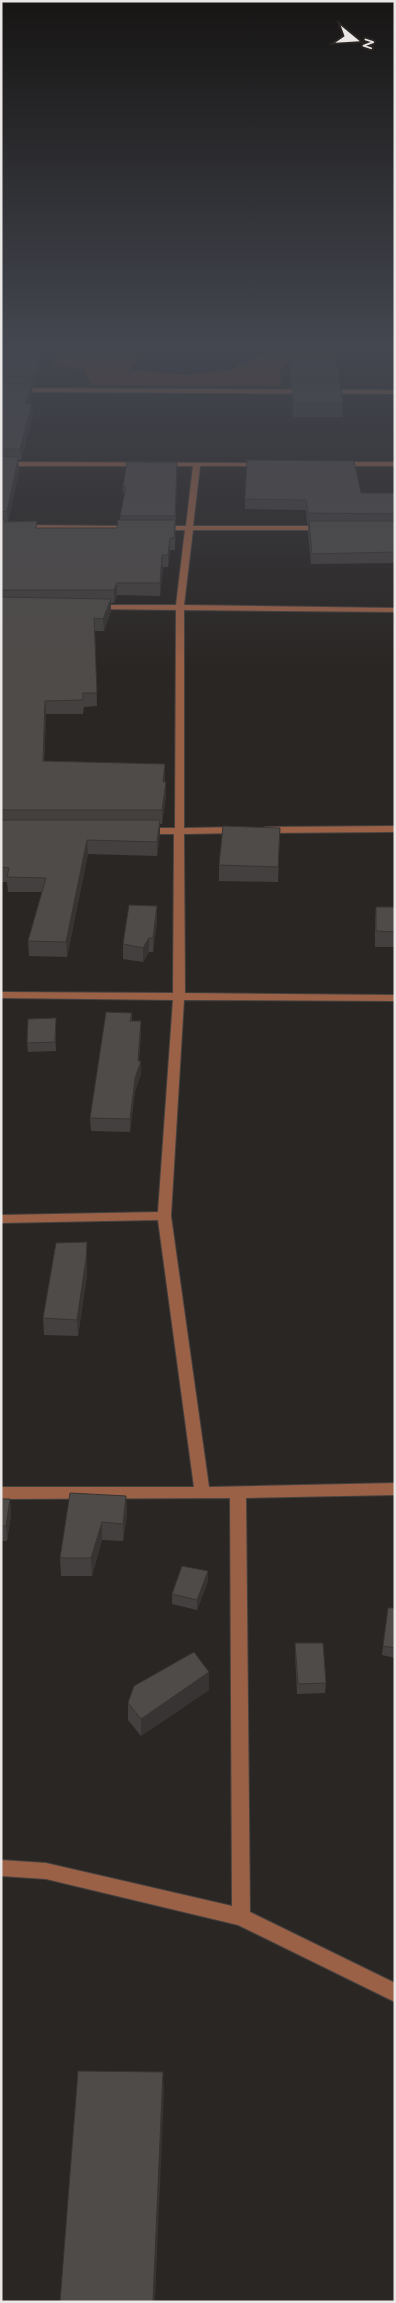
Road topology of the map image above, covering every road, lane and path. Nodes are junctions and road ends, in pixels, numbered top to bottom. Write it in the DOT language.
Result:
graph roads {
  1 [pos="1,464"];
  2 [pos="197,464"];
  3 [pos="266,464"];
  4 [pos="335,464"];
  5 [pos="395,464"];
  6 [pos="1,527"];
  7 [pos="138,528"];
  8 [pos="148,528"];
  9 [pos="188,528"];
  10 [pos="336,528"];
  11 [pos="80,607"];
  12 [pos="180,608"];
  13 [pos="395,610"];
  14 [pos="395,829"];
  15 [pos="130,830"];
  16 [pos="179,831"];
  17 [pos="1,995"];
  18 [pos="179,996"];
  19 [pos="395,998"];
  20 [pos="164,1216"];
  21 [pos="1,1219"];
  22 [pos="395,1489"];
  23 [pos="1,1493"];
  24 [pos="238,1493"];
  25 [pos="202,1494"];
  26 [pos="1,1868"];
  27 [pos="240,1917"];
  28 [pos="395,1993"];
  1 -- 2 [label="street"];
  2 -- 3 [label="street"];
  2 -- 9 [label="street"];
  4 -- 5 [label="street"];
  6 -- 7 [label="street"];
  8 -- 9 [label="street"];
  9 -- 10 [label="street"];
  9 -- 12 [label="street"];
  11 -- 12 [label="street"];
  12 -- 13 [label="street"];
  12 -- 16 [label="street"];
  14 -- 16 [label="street"];
  15 -- 16 [label="street"];
  16 -- 18 [label="street"];
  17 -- 18 [label="street"];
  18 -- 19 [label="street"];
  18 -- 20 [label="street"];
  20 -- 21 [label="street"];
  20 -- 25 [label="street"];
  22 -- 24 [label="street"];
  23 -- 25 [label="street"];
  24 -- 25 [label="street"];
  24 -- 27 [label="street"];
  26 -- 27 [label="street"];
  27 -- 28 [label="street"];
}
